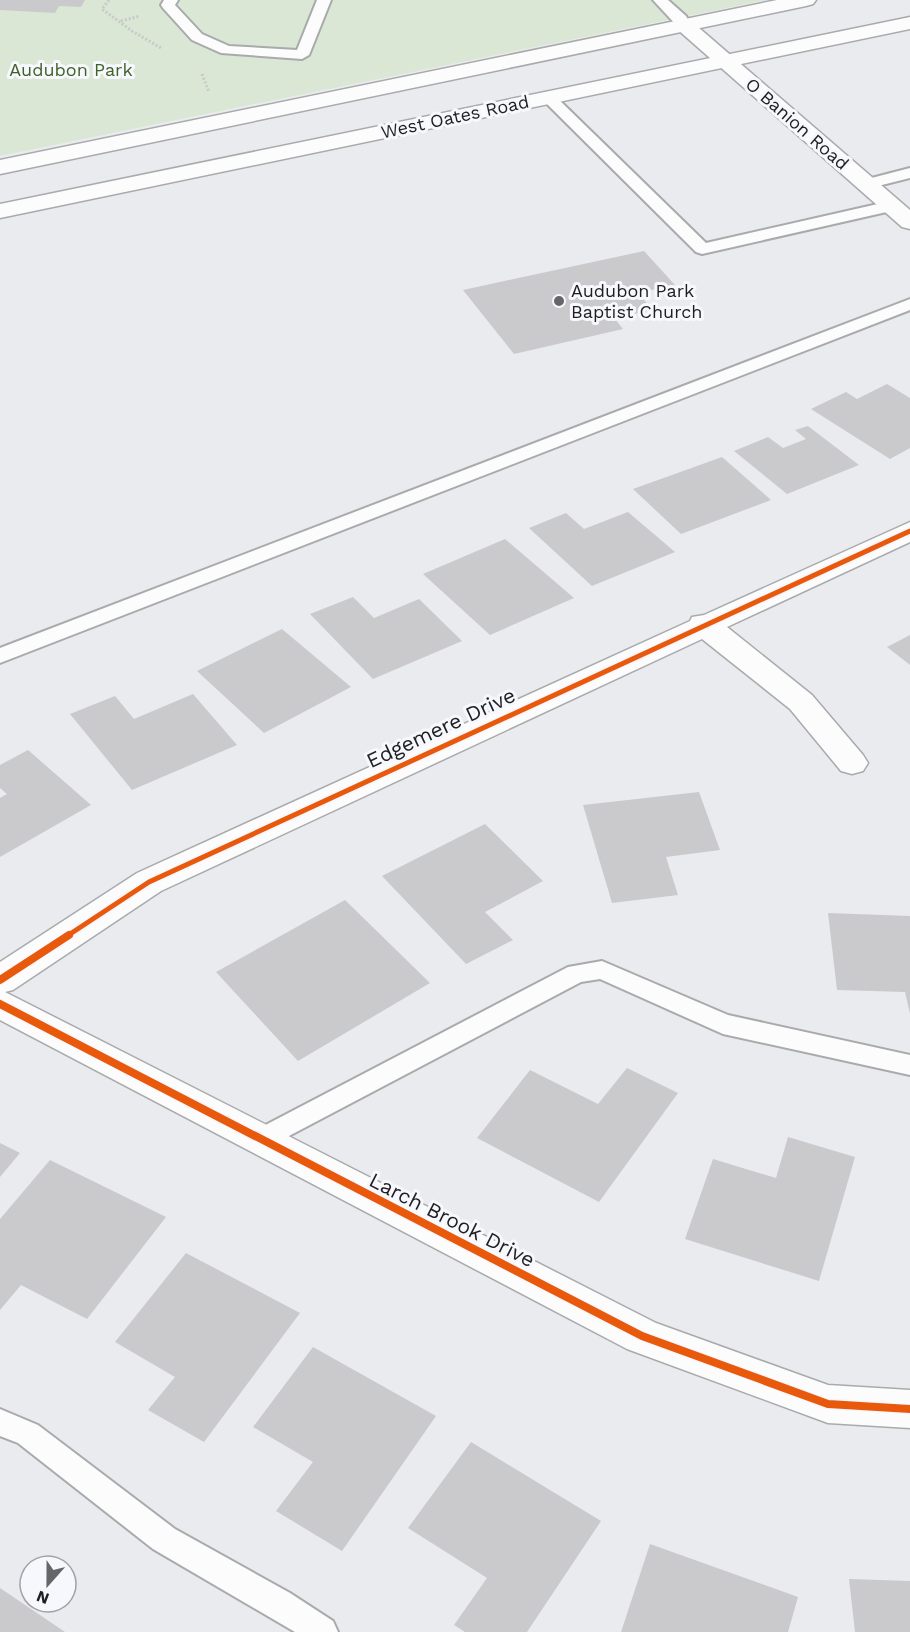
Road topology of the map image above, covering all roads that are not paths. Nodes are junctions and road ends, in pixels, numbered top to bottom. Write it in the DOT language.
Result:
graph roads {
  1 [pos="171,0"];
  2 [pos="324,0"];
  3 [pos="660,0"];
  4 [pos="806,0"];
  5 [pos="910,23"];
  6 [pos="684,25"];
  7 [pos="725,61"];
  8 [pos="549,98"];
  9 [pos="0,167"];
  10 [pos="910,174"];
  11 [pos="866,184"];
  12 [pos="891,206"];
  13 [pos="0,210"];
  14 [pos="910,222"];
  15 [pos="910,304"];
  16 [pos="910,531"];
  17 [pos="703,624"];
  18 [pos="0,656"];
  19 [pos="852,763"];
  20 [pos="0,980"];
  21 [pos="0,1004"];
  22 [pos="910,1065"];
  23 [pos="259,1140"];
  24 [pos="910,1409"];
  25 [pos="0,1422"];
  26 [pos="322,1632"];
  1 -- 2 [label="lane"];
  3 -- 6 [label="lane"];
  4 -- 6 [label="street"];
  5 -- 7 [label="street, West Oates Road"];
  6 -- 7 [label="street, O Banion Road"];
  6 -- 9 [label="street"];
  7 -- 8 [label="street, West Oates Road"];
  7 -- 11 [label="street, O Banion Road"];
  8 -- 12 [label="lane"];
  8 -- 13 [label="street, West Oates Road"];
  10 -- 11 [label="lane"];
  11 -- 12 [label="street, O Banion Road"];
  12 -- 14 [label="street, O Banion Road"];
  15 -- 18 [label="lane"];
  16 -- 17 [label="street, Edgemere Drive"];
  17 -- 19 [label="street"];
  17 -- 20 [label="street, Edgemere Drive"];
  21 -- 23 [label="street, Larch Brook Drive"];
  22 -- 23 [label="lane"];
  23 -- 24 [label="street, Larch Brook Drive"];
  25 -- 26 [label="lane"];
}
